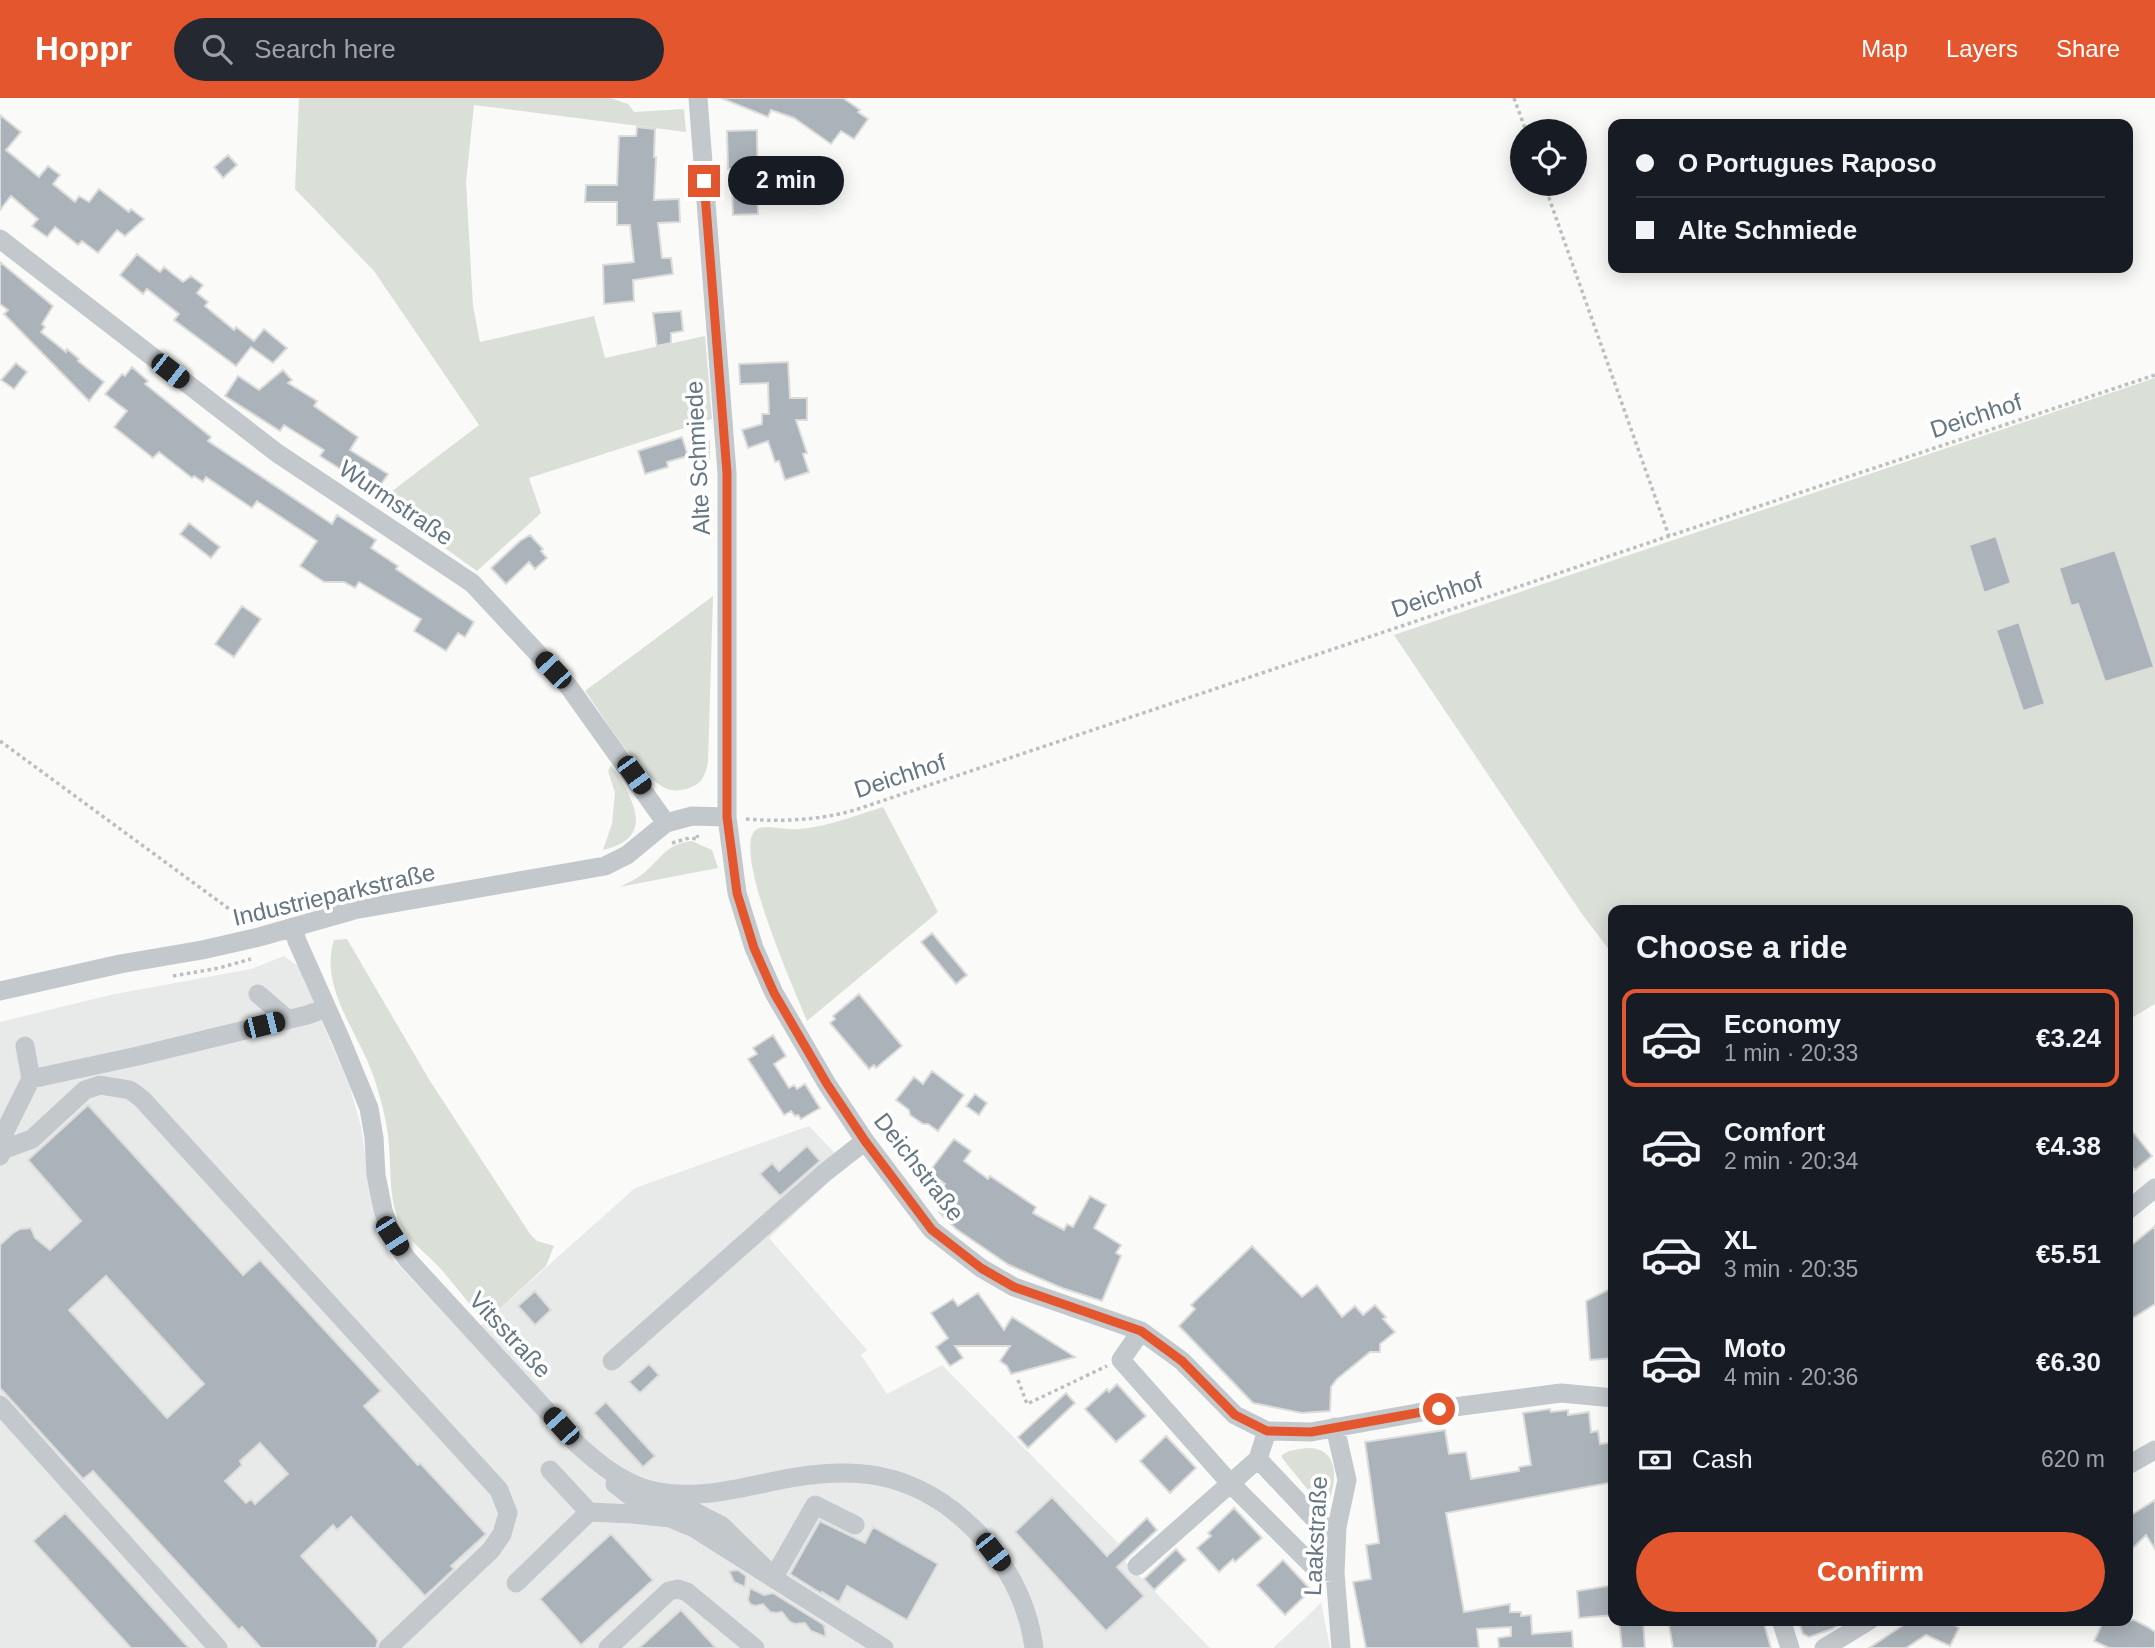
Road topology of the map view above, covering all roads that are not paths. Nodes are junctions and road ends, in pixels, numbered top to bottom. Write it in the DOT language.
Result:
graph roads {
  1 [pos="698,98"];
  2 [pos="0,239"];
  3 [pos="727,817"];
  4 [pos="666,823"];
  5 [pos="293,927"];
  6 [pos="0,991"];
  7 [pos="258,994"];
  8 [pos="326,1008"];
  9 [pos="287,1019"];
  10 [pos="25,1046"];
  11 [pos="31,1079"];
  12 [pos="865,1141"];
  13 [pos="1,1153"];
  14 [pos="2155,1188"];
  15 [pos="2133,1206"];
  16 [pos="1141,1331"];
  17 [pos="612,1361"];
  18 [pos="1608,1397"];
  19 [pos="0,1405"];
  20 [pos="1335,1427"];
  21 [pos="1267,1431"];
  22 [pos="2155,1450"];
  23 [pos="1258,1459"];
  24 [pos="2133,1462"];
  25 [pos="601,1467"];
  26 [pos="550,1471"];
  27 [pos="1230,1483"];
  28 [pos="589,1512"];
  29 [pos="855,1525"];
  30 [pos="1337,1527"];
  31 [pos="1137,1566"];
  32 [pos="1335,1573"];
  33 [pos="774,1577"];
  34 [pos="516,1583"];
  35 [pos="1783,1626"];
  36 [pos="1860,1626"];
  37 [pos="218,1648"];
  38 [pos="388,1648"];
  39 [pos="608,1648"];
  40 [pos="755,1648"];
  41 [pos="884,1648"];
  42 [pos="1034,1648"];
  43 [pos="1341,1648"];
  44 [pos="1790,1648"];
  45 [pos="1824,1648"];
  1 -- 3 [label="street, Alte Schmiede"];
  2 -- 4 [label="street, Wurmstraße"];
  3 -- 4 [label="street"];
  3 -- 12 [label="street, Deichstraße"];
  4 -- 5 [label="street, Industrieparkstraße"];
  5 -- 6 [label="street, Industrieparkstraße"];
  5 -- 8 [label="street, Vitsstraße"];
  7 -- 9 [label="street"];
  8 -- 9 [label="street"];
  8 -- 25 [label="street, Vitsstraße"];
  9 -- 11 [label="street"];
  10 -- 11 [label="street"];
  11 -- 13 [label="street"];
  12 -- 16 [label="street, Deichstraße"];
  12 -- 17 [label="street"];
  13 -- 38 [label="street"];
  14 -- 15 [label="street"];
  16 -- 21 [label="street, Deichstraße"];
  16 -- 27 [label="street"];
  18 -- 20 [label="street, Deichstraße"];
  19 -- 37 [label="street"];
  20 -- 21 [label="street, Deichstraße"];
  20 -- 30 [label="street, Laakstraße"];
  21 -- 23 [label="street"];
  22 -- 24 [label="street"];
  23 -- 27 [label="street"];
  23 -- 30 [label="street"];
  25 -- 33 [label="street"];
  25 -- 42 [label="street, Vitsstraße"];
  26 -- 28 [label="street"];
  27 -- 31 [label="street"];
  27 -- 32 [label="street"];
  28 -- 33 [label="street"];
  28 -- 34 [label="street"];
  29 -- 33 [label="street"];
  30 -- 32 [label="street, Laakstraße"];
  32 -- 43 [label="street, Laakstraße"];
  33 -- 41 [label="street"];
  35 -- 44 [label="street"];
  36 -- 45 [label="street"];
  39 -- 40 [label="street"];
}
